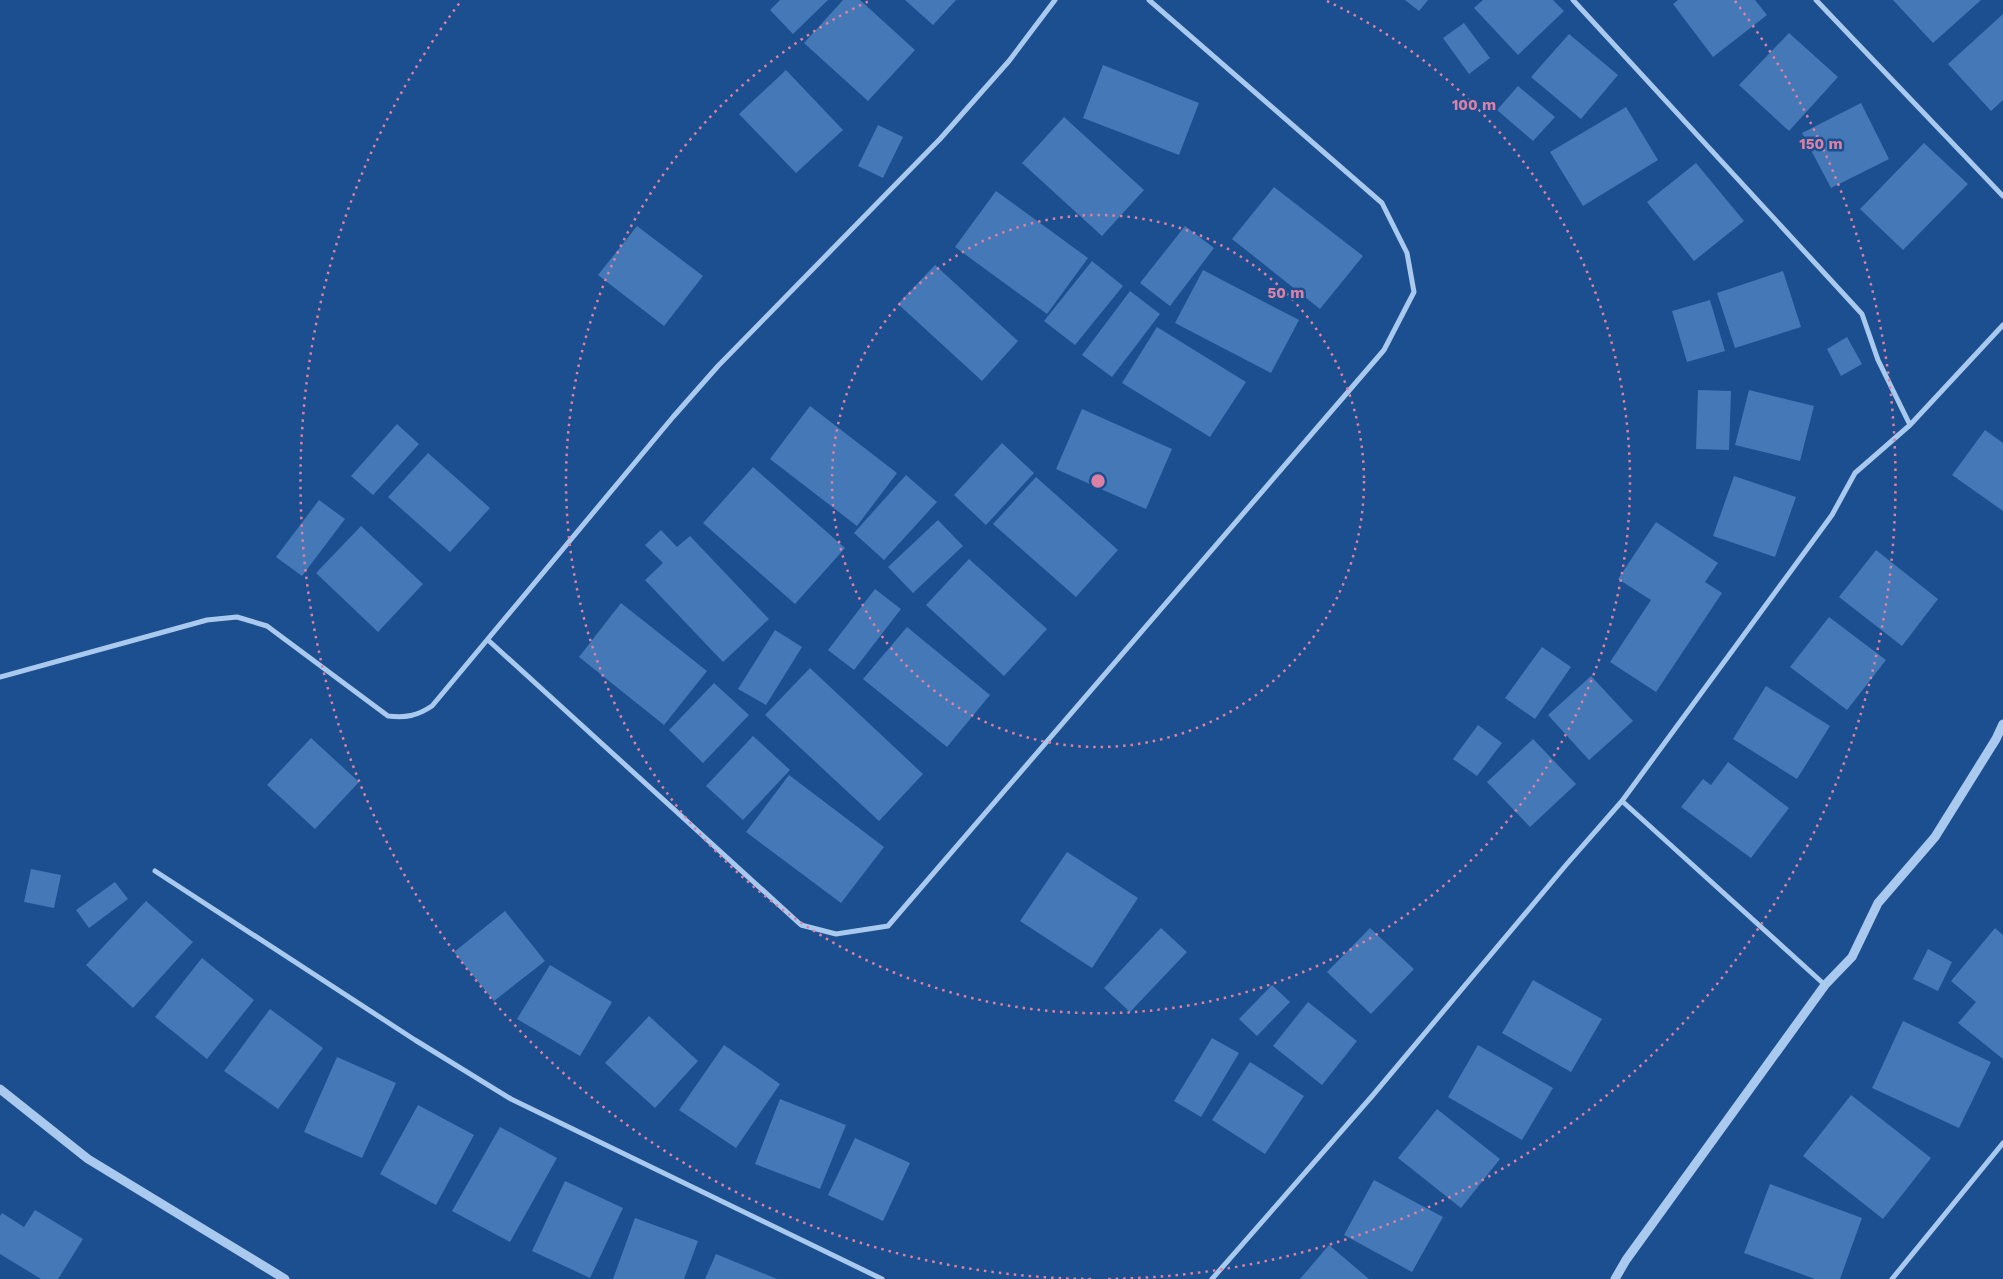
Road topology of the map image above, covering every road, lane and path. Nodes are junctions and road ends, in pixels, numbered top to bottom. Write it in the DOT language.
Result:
graph roads {
  1 [pos="1055,0"];
  2 [pos="1149,0"];
  3 [pos="1573,0"];
  4 [pos="1816,0"];
  5 [pos="2003,196"];
  6 [pos="2003,325"];
  7 [pos="1910,425"];
  8 [pos="488,640"];
  9 [pos="0,677"];
  10 [pos="2003,724"];
  11 [pos="1622,801"];
  12 [pos="155,870"];
  13 [pos="1826,985"];
  14 [pos="0,1089"];
  15 [pos="2003,1143"];
  16 [pos="285,1279"];
  17 [pos="882,1279"];
  18 [pos="1212,1279"];
  19 [pos="1615,1279"];
  20 [pos="1892,1279"];
  1 -- 8 [label="street"];
  2 -- 8 [label="street"];
  3 -- 7 [label="street"];
  4 -- 5 [label="street"];
  6 -- 7 [label="street"];
  7 -- 11 [label="street"];
  8 -- 9 [label="street"];
  10 -- 13 [label="street"];
  11 -- 13 [label="street"];
  11 -- 18 [label="street"];
  12 -- 17 [label="street"];
  13 -- 19 [label="street"];
  14 -- 16 [label="street"];
  15 -- 20 [label="street"];
}
